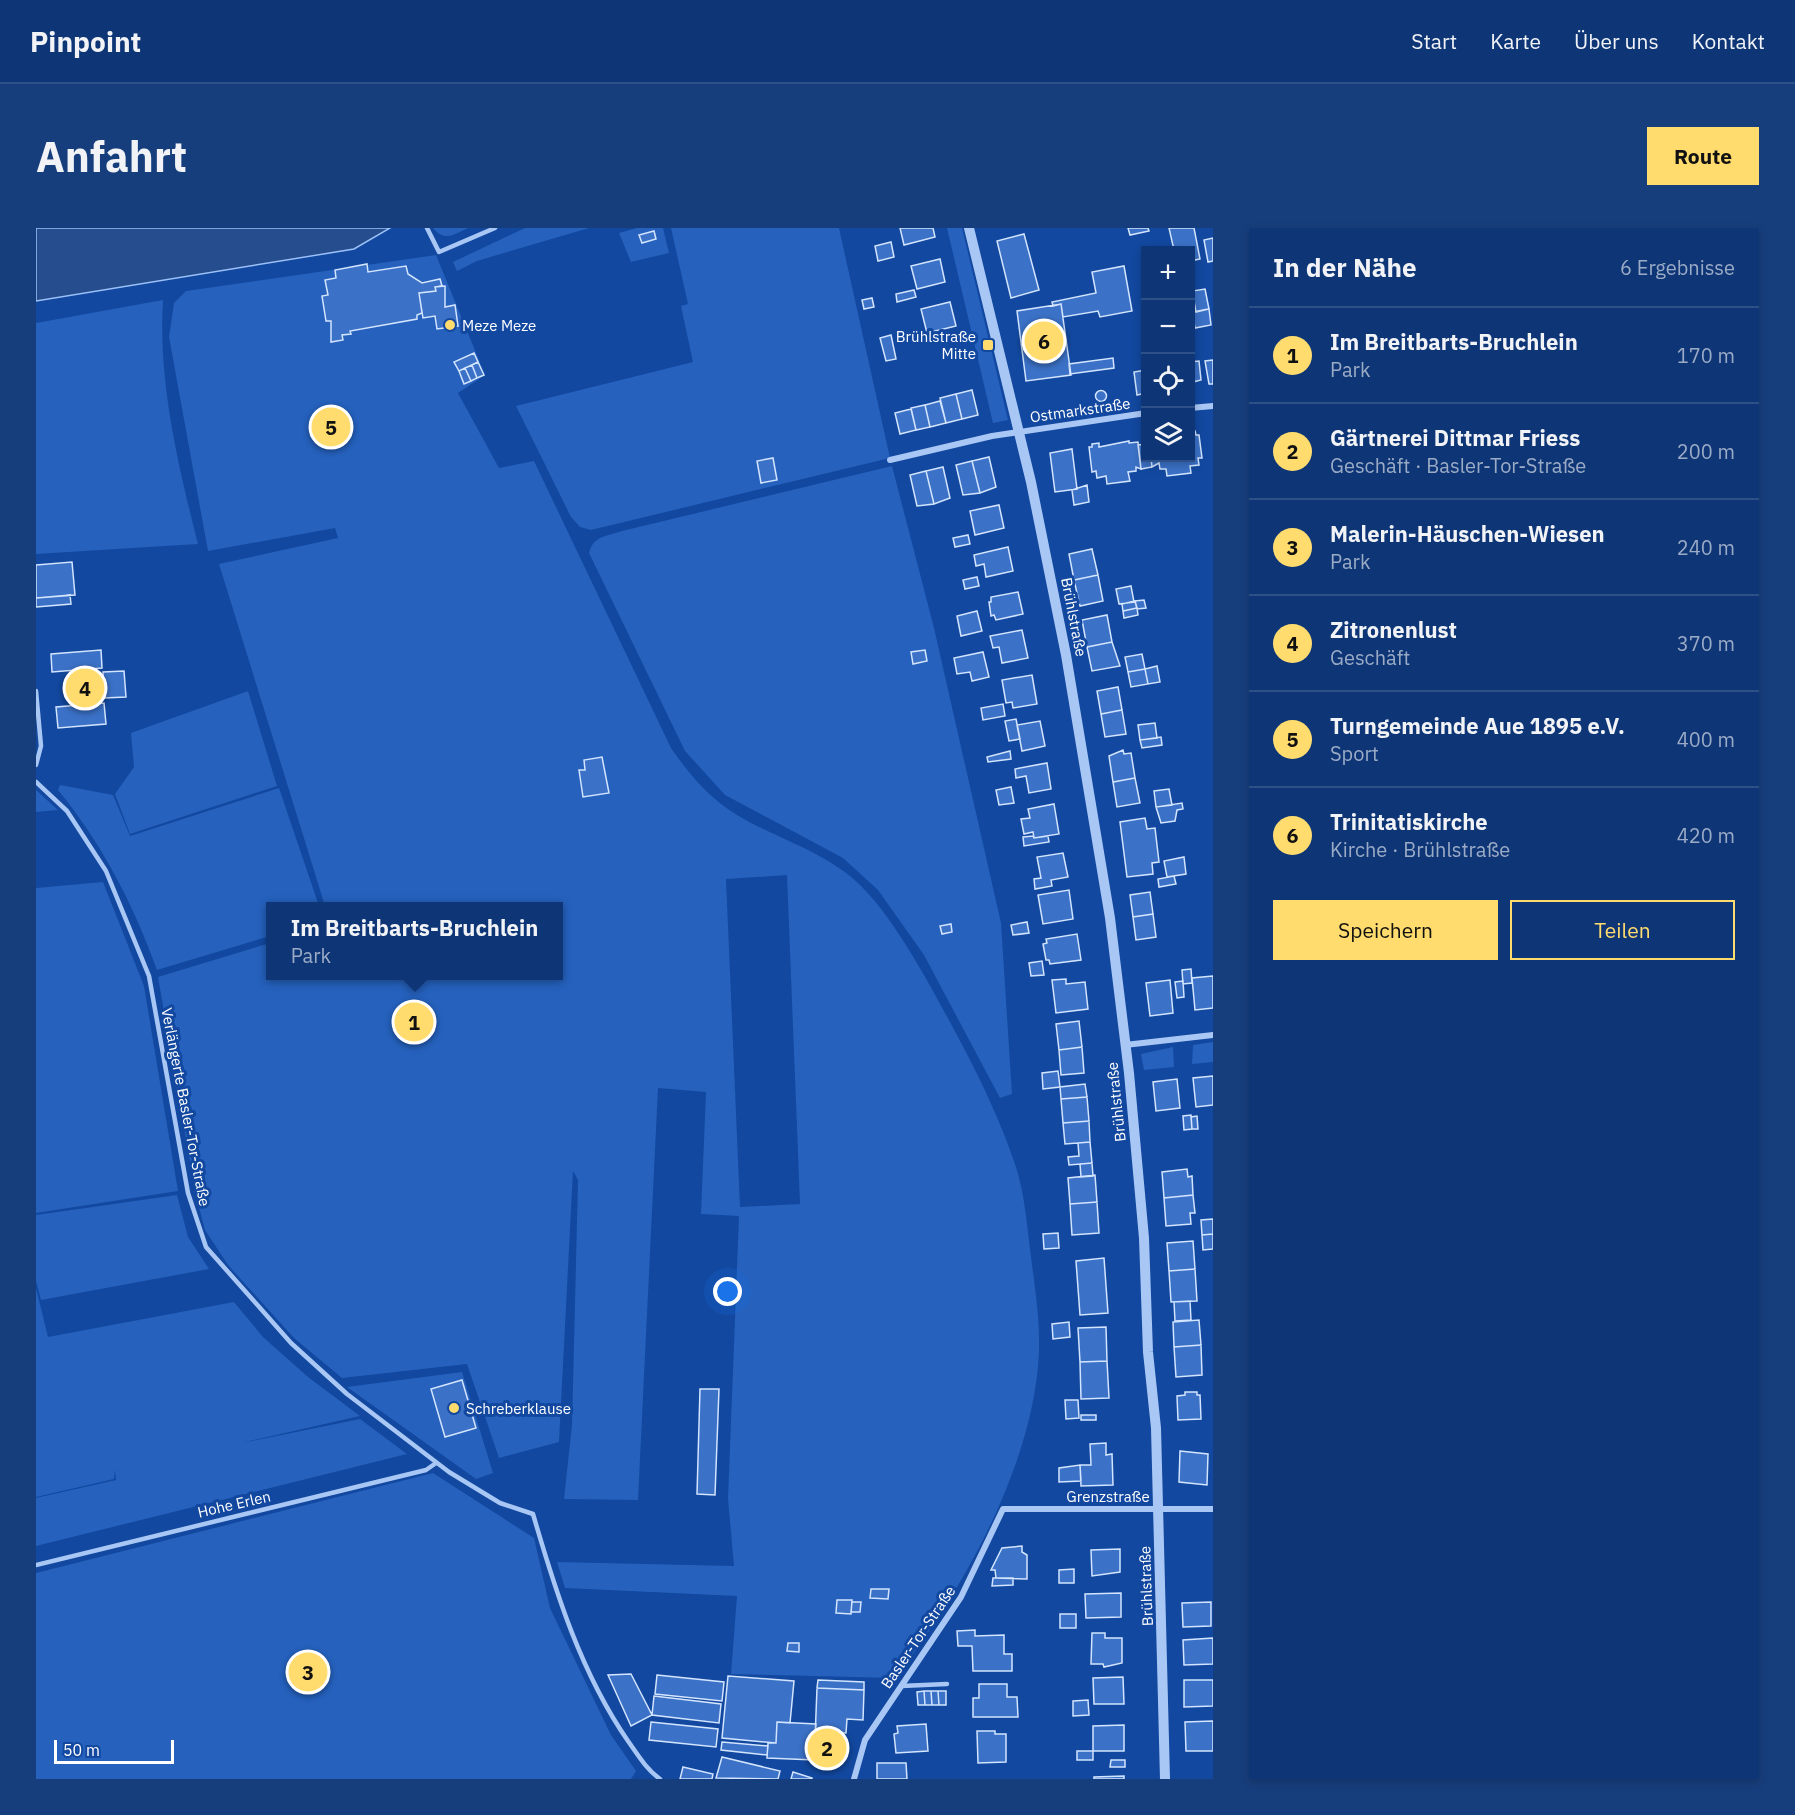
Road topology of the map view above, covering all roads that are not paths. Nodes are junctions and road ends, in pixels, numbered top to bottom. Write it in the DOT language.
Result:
graph roads {
  1 [pos="427,228"];
  2 [pos="495,228"];
  3 [pos="969,228"];
  4 [pos="1213,406"];
  5 [pos="1195,408"];
  6 [pos="1141,414"];
  7 [pos="1018,431"];
  8 [pos="890,460"];
  9 [pos="36,691"];
  10 [pos="36,765"];
  11 [pos="36,782"];
  12 [pos="1213,1035"];
  13 [pos="1125,1045"];
  14 [pos="436,1463"];
  15 [pos="1158,1508"];
  16 [pos="1003,1509"];
  17 [pos="1213,1509"];
  18 [pos="36,1566"];
  19 [pos="947,1684"];
  20 [pos="901,1686"];
  21 [pos="651,1772"];
  22 [pos="646,1778"];
  23 [pos="660,1779"];
  24 [pos="854,1779"];
  25 [pos="1165,1779"];
  1 -- 2 [label="lane"];
  3 -- 7 [label="street, Brühlstraße"];
  4 -- 5 [label="street"];
  6 -- 7 [label="street, Ostmarkstraße"];
  7 -- 8 [label="street"];
  7 -- 13 [label="street, Brühlstraße"];
  9 -- 10 [label="lane"];
  11 -- 14 [label="lane, Verlängerte Basler-Tor-Straße"];
  12 -- 13 [label="street"];
  13 -- 15 [label="street, Brühlstraße"];
  14 -- 18 [label="lane, Hohe Erlen"];
  14 -- 21 [label="lane, Verlängerte Basler-Tor-Straße"];
  15 -- 16 [label="street, Grenzstraße"];
  15 -- 17 [label="street, Grenzstraße"];
  15 -- 25 [label="street, Brühlstraße"];
  16 -- 20 [label="street, Basler-Tor-Straße"];
  19 -- 20 [label="lane"];
  20 -- 24 [label="street, Basler-Tor-Straße"];
  21 -- 22 [label="lane"];
  21 -- 23 [label="lane, Verlängerte Basler-Tor-Straße"];
}
